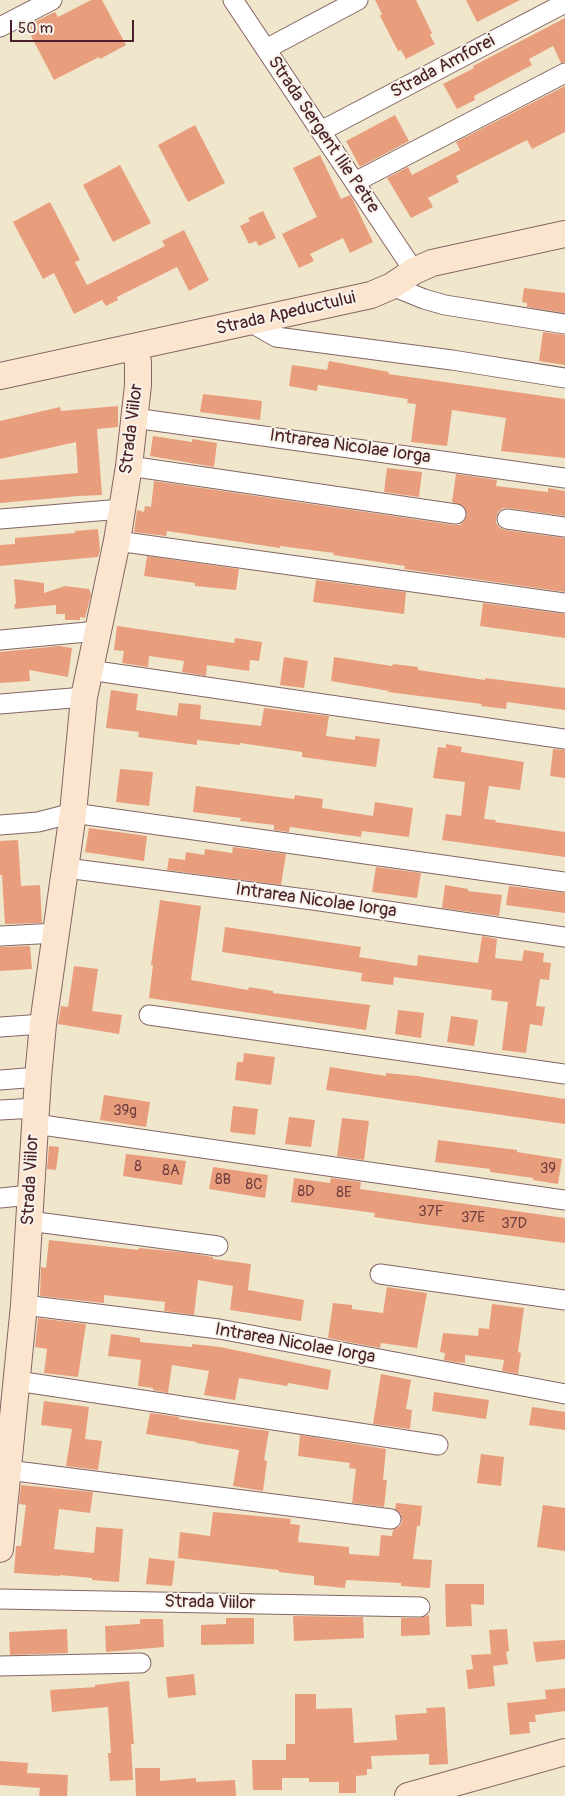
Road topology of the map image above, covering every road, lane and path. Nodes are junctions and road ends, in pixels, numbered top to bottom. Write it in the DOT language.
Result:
graph roads {
  1 [pos="52,0"];
  2 [pos="233,0"];
  3 [pos="358,0"];
  4 [pos="565,3"];
  5 [pos="0,27"];
  6 [pos="266,49"];
  7 [pos="565,73"];
  8 [pos="321,131"];
  9 [pos="355,182"];
  10 [pos="565,234"];
  11 [pos="414,271"];
  12 [pos="392,286"];
  13 [pos="250,322"];
  14 [pos="565,324"];
  15 [pos="134,348"];
  16 [pos="0,376"];
  17 [pos="565,378"];
  18 [pos="134,418"];
  19 [pos="129,466"];
  20 [pos="565,478"];
  21 [pos="122,509"];
  22 [pos="456,514"];
  23 [pos="0,519"];
  24 [pos="507,519"];
  25 [pos="565,528"];
  26 [pos="117,541"];
  27 [pos="565,603"];
  28 [pos="98,631"];
  29 [pos="0,640"];
  30 [pos="89,670"];
  31 [pos="84,697"];
  32 [pos="0,704"];
  33 [pos="565,739"];
  34 [pos="73,812"];
  35 [pos="0,825"];
  36 [pos="66,868"];
  37 [pos="565,882"];
  38 [pos="57,932"];
  39 [pos="0,936"];
  40 [pos="565,937"];
  41 [pos="149,1015"];
  42 [pos="43,1024"];
  43 [pos="0,1027"];
  44 [pos="565,1074"];
  45 [pos="38,1078"];
  46 [pos="0,1080"];
  47 [pos="0,1110"];
  48 [pos="35,1116"];
  49 [pos="30,1195"];
  50 [pos="0,1198"];
  51 [pos="565,1200"];
  52 [pos="29,1221"];
  53 [pos="218,1246"];
  54 [pos="380,1274"];
  55 [pos="565,1300"];
  56 [pos="24,1305"];
  57 [pos="17,1381"];
  58 [pos="565,1394"];
  59 [pos="438,1444"];
  60 [pos="8,1470"];
  61 [pos="391,1519"];
  62 [pos="0,1550"];
  63 [pos="0,1599"];
  64 [pos="420,1607"];
  65 [pos="141,1663"];
  66 [pos="0,1666"];
  67 [pos="565,1752"];
  68 [pos="460,1789"];
  69 [pos="408,1796"];
  1 -- 5 [label="street"];
  2 -- 6 [label="street, Strada Sergent Ilie Petre"];
  3 -- 6 [label="street"];
  4 -- 8 [label="street, Strada Amforei"];
  6 -- 8 [label="street, Strada Sergent Ilie Petre"];
  7 -- 9 [label="street"];
  8 -- 9 [label="street, Strada Sergent Ilie Petre"];
  9 -- 11 [label="street, Strada Sergent Ilie Petre"];
  10 -- 11 [label="street, Strada Apeductului"];
  11 -- 12 [label="street, Strada Apeductului"];
  12 -- 13 [label="street, Strada Apeductului"];
  12 -- 14 [label="street"];
  13 -- 15 [label="street, Strada Apeductului"];
  13 -- 17 [label="street"];
  15 -- 16 [label="street, Strada Apeductului"];
  15 -- 18 [label="street, Strada Viilor"];
  18 -- 19 [label="street, Strada Viilor"];
  18 -- 20 [label="street, Intrarea Nicolae Iorga"];
  19 -- 21 [label="street, Strada Viilor"];
  19 -- 22 [label="street"];
  21 -- 23 [label="street"];
  21 -- 26 [label="street, Strada Viilor"];
  24 -- 25 [label="street"];
  26 -- 27 [label="street"];
  26 -- 28 [label="street, Strada Viilor"];
  28 -- 29 [label="street"];
  28 -- 30 [label="street, Strada Viilor"];
  30 -- 31 [label="street, Strada Viilor"];
  30 -- 33 [label="street"];
  31 -- 32 [label="street"];
  31 -- 34 [label="street, Strada Viilor"];
  34 -- 35 [label="street"];
  34 -- 36 [label="street, Strada Viilor"];
  34 -- 37 [label="street"];
  36 -- 38 [label="street, Strada Viilor"];
  36 -- 40 [label="street, Intrarea Nicolae Iorga"];
  38 -- 39 [label="street"];
  38 -- 42 [label="street, Strada Viilor"];
  41 -- 44 [label="street"];
  42 -- 43 [label="street"];
  42 -- 45 [label="street, Strada Viilor"];
  45 -- 46 [label="street"];
  45 -- 48 [label="street, Strada Viilor"];
  47 -- 48 [label="street"];
  48 -- 49 [label="street, Strada Viilor"];
  48 -- 51 [label="street"];
  49 -- 50 [label="street"];
  49 -- 52 [label="street, Strada Viilor"];
  52 -- 53 [label="street"];
  52 -- 56 [label="street, Strada Viilor"];
  54 -- 55 [label="street"];
  56 -- 57 [label="street, Strada Viilor"];
  56 -- 58 [label="street, Intrarea Nicolae Iorga"];
  57 -- 59 [label="street"];
  57 -- 60 [label="street, Strada Viilor"];
  60 -- 61 [label="street"];
  60 -- 62 [label="street, Strada Viilor"];
  63 -- 64 [label="street, Strada Viilor"];
  65 -- 66 [label="street"];
  67 -- 68 [label="street"];
  68 -- 69 [label="street"];
}
